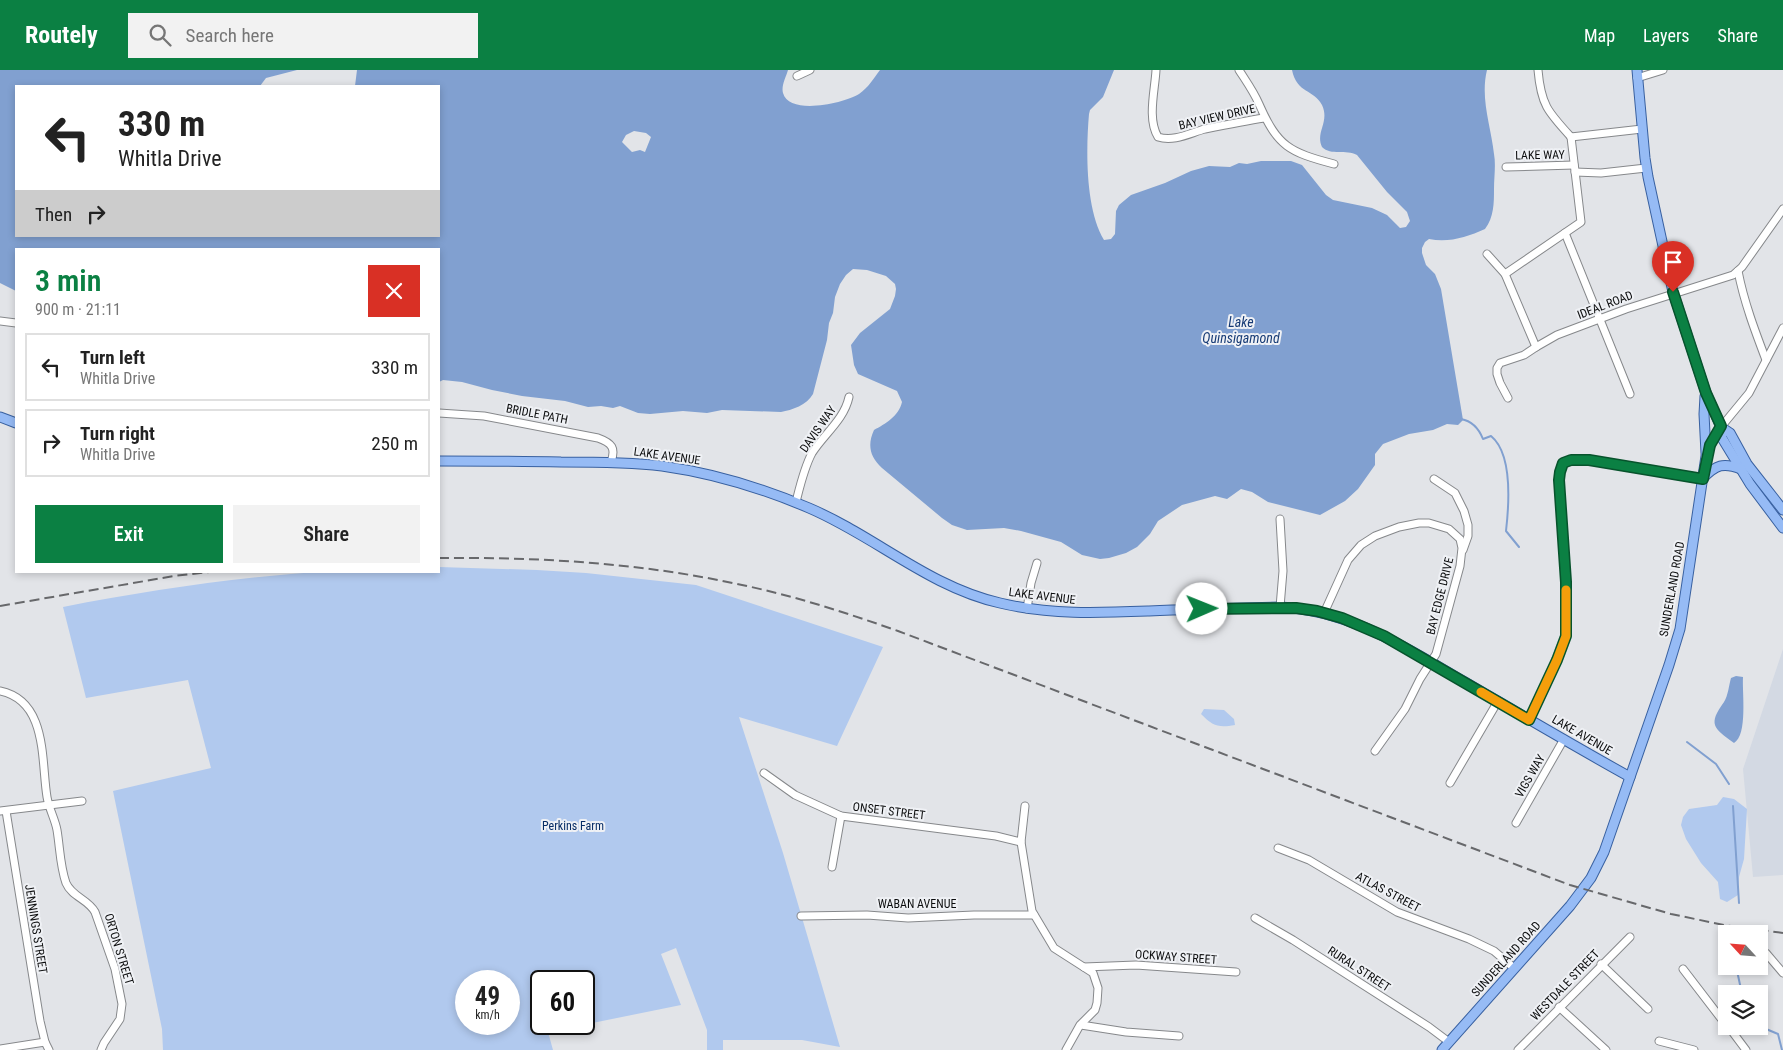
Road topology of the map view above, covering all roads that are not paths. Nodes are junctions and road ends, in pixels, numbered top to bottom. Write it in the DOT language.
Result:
graph roads {
  1 [pos="810,70"];
  2 [pos="1156,70"];
  3 [pos="1239,70"];
  4 [pos="1538,70"];
  5 [pos="1663,70"];
  6 [pos="1637,74"];
  7 [pos="797,76"];
  8 [pos="1264,118"];
  9 [pos="1642,129"];
  10 [pos="1571,137"];
  11 [pos="1334,164"];
  12 [pos="1506,167"];
  13 [pos="1646,168"];
  14 [pos="1574,169"];
  15 [pos="1783,209"];
  16 [pos="1565,233"];
  17 [pos="1487,254"];
  18 [pos="1738,272"];
  19 [pos="1506,274"];
  20 [pos="1673,292"];
  21 [pos="1600,319"];
  22 [pos="0,321"];
  23 [pos="15,323"];
  24 [pos="1783,328"];
  25 [pos="1536,346"];
  26 [pos="1766,360"];
  27 [pos="1706,393"];
  28 [pos="1630,394"];
  29 [pos="849,397"];
  30 [pos="1508,398"];
  31 [pos="440,413"];
  32 [pos="0,418"];
  33 [pos="15,423"];
  34 [pos="1721,426"];
  35 [pos="1706,456"];
  36 [pos="440,461"];
  37 [pos="612,462"];
  38 [pos="1741,469"];
  39 [pos="1434,479"];
  40 [pos="1703,479"];
  41 [pos="796,502"];
  42 [pos="1783,510"];
  43 [pos="1280,519"];
  44 [pos="1783,528"];
  45 [pos="1461,556"];
  46 [pos="1037,563"];
  47 [pos="1280,607"];
  48 [pos="1028,609"];
  49 [pos="1324,613"];
  50 [pos="1430,662"];
  51 [pos="0,691"];
  52 [pos="1498,701"];
  53 [pos="1529,720"];
  54 [pos="1564,740"];
  55 [pos="1375,751"];
  56 [pos="764,773"];
  57 [pos="1630,777"];
  58 [pos="1450,783"];
  59 [pos="82,801"];
  60 [pos="49,806"];
  61 [pos="1025,806"];
  62 [pos="3,811"];
  63 [pos="841,816"];
  64 [pos="1516,823"];
  65 [pos="1022,842"];
  66 [pos="1278,848"];
  67 [pos="832,867"];
  68 [pos="1034,915"];
  69 [pos="801,916"];
  70 [pos="1255,918"];
  71 [pos="1630,937"];
  72 [pos="1768,955"];
  73 [pos="1602,964"];
  74 [pos="1084,966"];
  75 [pos="1514,968"];
  76 [pos="1683,969"];
  77 [pos="1236,972"];
  78 [pos="1783,973"];
  79 [pos="1559,1007"];
  80 [pos="1648,1009"];
  81 [pos="1718,1014"];
  82 [pos="1081,1025"];
  83 [pos="1735,1035"];
  84 [pos="1179,1036"];
  85 [pos="1659,1041"];
  86 [pos="45,1042"];
  87 [pos="1449,1042"];
  88 [pos="0,1049"];
  89 [pos="49,1050"];
  90 [pos="102,1050"];
  91 [pos="1066,1050"];
  92 [pos="1442,1050"];
  93 [pos="1518,1050"];
  94 [pos="1606,1050"];
  95 [pos="1694,1050"];
  96 [pos="1746,1050"];
  1 -- 7 [label="street"];
  2 -- 8 [label="street, BAY VIEW DRIVE"];
  3 -- 8 [label="street, BAY VIEW DRIVE"];
  4 -- 10 [label="street"];
  5 -- 6 [label="street"];
  6 -- 9 [label="main road"];
  8 -- 11 [label="street"];
  9 -- 10 [label="street"];
  9 -- 13 [label="main road"];
  10 -- 14 [label="street"];
  12 -- 14 [label="street, LAKE WAY"];
  13 -- 14 [label="street, LAKE WAY"];
  13 -- 20 [label="main road"];
  14 -- 16 [label="street"];
  15 -- 18 [label="street"];
  16 -- 19 [label="street"];
  16 -- 21 [label="street"];
  17 -- 19 [label="street"];
  18 -- 20 [label="street, IDEAL ROAD"];
  18 -- 26 [label="street"];
  19 -- 25 [label="street"];
  20 -- 21 [label="street, IDEAL ROAD"];
  20 -- 27 [label="main road"];
  21 -- 25 [label="street, IDEAL ROAD"];
  21 -- 28 [label="street"];
  22 -- 23 [label="street"];
  24 -- 26 [label="street"];
  25 -- 30 [label="street, IDEAL ROAD"];
  26 -- 34 [label="street"];
  27 -- 34 [label="main road"];
  27 -- 35 [label="main road"];
  29 -- 41 [label="street, DAVIS WAY"];
  31 -- 37 [label="street, BRIDLE PATH"];
  32 -- 33 [label="main road"];
  34 -- 35 [label="main road, SUNDERLAND ROAD"];
  34 -- 38 [label="main road"];
  34 -- 42 [label="main road"];
  35 -- 40 [label="main road, SUNDERLAND ROAD"];
  36 -- 37 [label="main road, LAKE AVENUE"];
  37 -- 41 [label="main road, LAKE AVENUE"];
  38 -- 40 [label="main road"];
  38 -- 44 [label="main road"];
  39 -- 45 [label="street"];
  40 -- 53 [label="street"];
  40 -- 57 [label="main road, SUNDERLAND ROAD"];
  41 -- 48 [label="main road, LAKE AVENUE"];
  43 -- 47 [label="street"];
  45 -- 49 [label="street, BAY EDGE DRIVE"];
  45 -- 50 [label="street, BAY EDGE DRIVE"];
  46 -- 48 [label="street"];
  47 -- 48 [label="main road, LAKE AVENUE"];
  47 -- 49 [label="main road, LAKE AVENUE"];
  49 -- 50 [label="main road, LAKE AVENUE"];
  50 -- 52 [label="main road, LAKE AVENUE"];
  50 -- 55 [label="street, BAY EDGE DRIVE"];
  51 -- 60 [label="street, ORTON STREET"];
  52 -- 53 [label="main road, LAKE AVENUE"];
  52 -- 58 [label="street"];
  53 -- 54 [label="main road, LAKE AVENUE"];
  54 -- 57 [label="main road, LAKE AVENUE"];
  54 -- 64 [label="street, VIGS WAY"];
  56 -- 63 [label="street, ONSET STREET"];
  57 -- 75 [label="main road, SUNDERLAND ROAD"];
  59 -- 60 [label="street"];
  60 -- 62 [label="street"];
  60 -- 90 [label="street, ORTON STREET"];
  61 -- 65 [label="street"];
  62 -- 86 [label="street, JENNINGS STREET"];
  63 -- 65 [label="street, ONSET STREET"];
  63 -- 67 [label="street"];
  65 -- 68 [label="street"];
  66 -- 75 [label="street, ATLAS STREET"];
  68 -- 69 [label="street, WABAN AVENUE"];
  68 -- 74 [label="street"];
  70 -- 87 [label="street, RURAL STREET"];
  71 -- 73 [label="street, WESTDALE STREET"];
  72 -- 78 [label="street"];
  73 -- 79 [label="street, WESTDALE STREET"];
  73 -- 80 [label="street"];
  74 -- 77 [label="street, OCKWAY STREET"];
  74 -- 82 [label="street"];
  75 -- 87 [label="main road, SUNDERLAND ROAD"];
  76 -- 81 [label="street"];
  79 -- 93 [label="street, WESTDALE STREET"];
  79 -- 94 [label="street"];
  82 -- 84 [label="street"];
  82 -- 91 [label="street"];
  83 -- 96 [label="street"];
  85 -- 95 [label="street"];
  86 -- 88 [label="street"];
  86 -- 89 [label="street, JENNINGS STREET"];
  87 -- 92 [label="main road, SUNDERLAND ROAD"];
}
